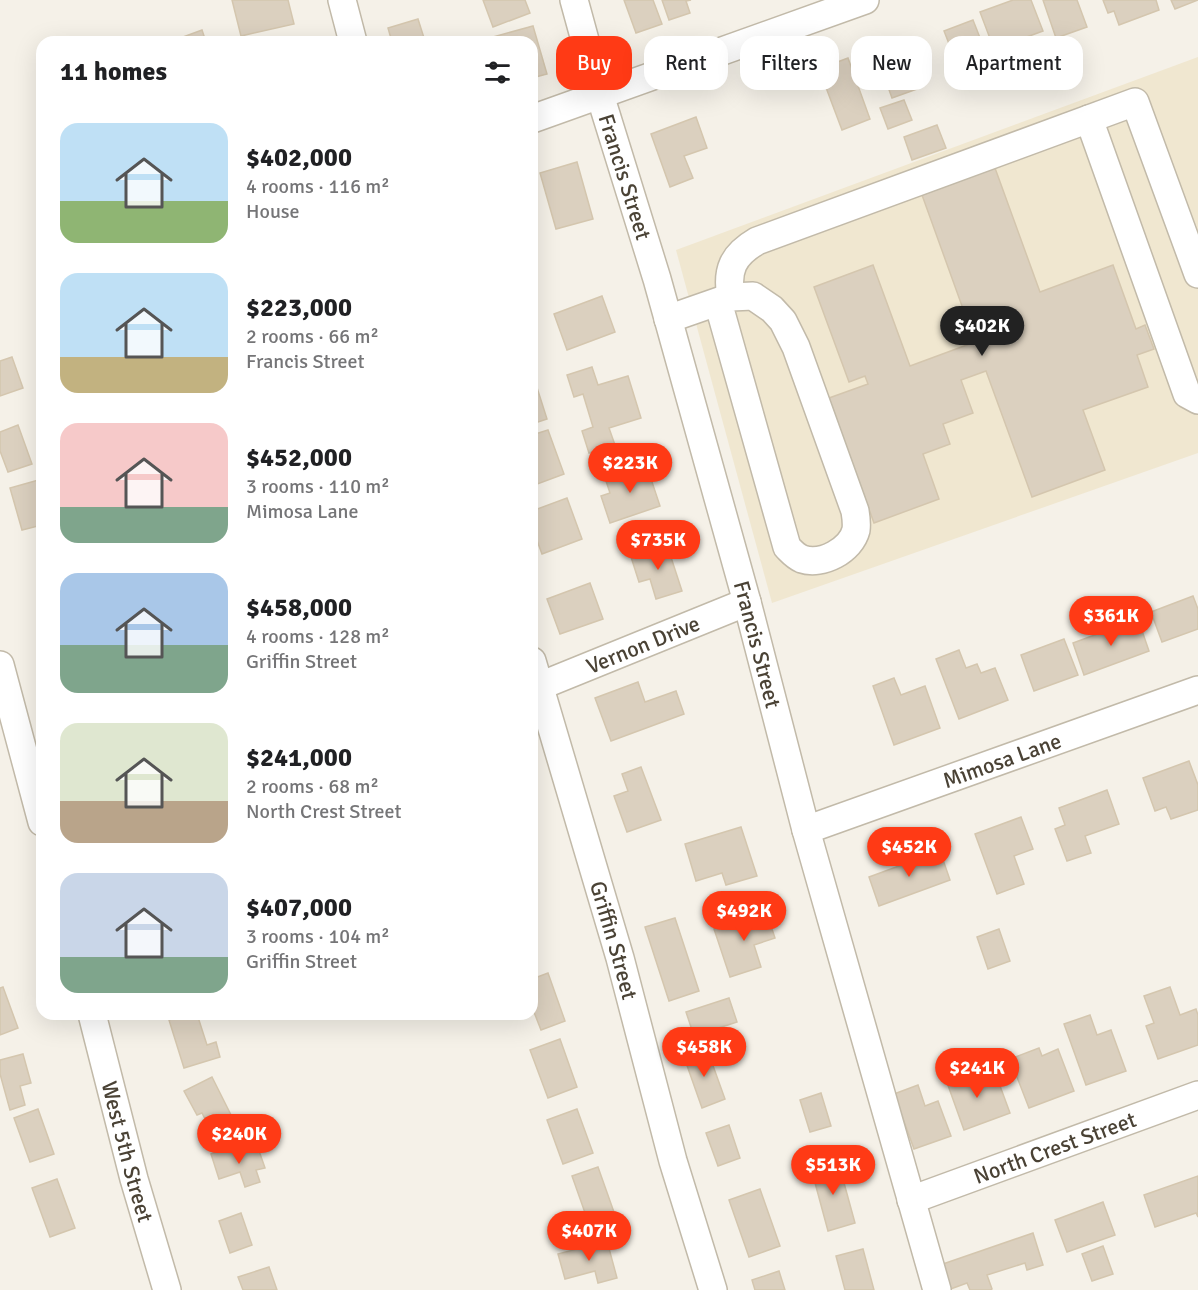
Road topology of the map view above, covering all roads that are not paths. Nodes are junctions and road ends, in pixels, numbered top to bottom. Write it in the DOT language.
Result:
graph roads {
  1 [pos="342,0"];
  2 [pos="574,0"];
  3 [pos="865,0"];
  4 [pos="351,36"];
  5 [pos="600,95"];
  6 [pos="538,117"];
  7 [pos="1089,119"];
  8 [pos="1198,274"];
  9 [pos="724,300"];
  10 [pos="668,319"];
  11 [pos="1198,400"];
  12 [pos="747,602"];
  13 [pos="0,665"];
  14 [pos="538,673"];
  15 [pos="538,681"];
  16 [pos="1198,690"];
  17 [pos="36,800"];
  18 [pos="806,830"];
  19 [pos="94,1020"];
  20 [pos="1198,1095"];
  21 [pos="911,1200"];
  22 [pos="167,1290"];
  23 [pos="713,1290"];
  24 [pos="937,1290"];
  1 -- 4 [label="street"];
  2 -- 5 [label="street, Francis Street"];
  3 -- 5 [label="street"];
  5 -- 6 [label="street"];
  5 -- 10 [label="street, Francis Street"];
  7 -- 8 [label="street"];
  7 -- 9 [label="street"];
  7 -- 11 [label="street"];
  9 -- 9 [label="street"];
  9 -- 10 [label="street"];
  10 -- 12 [label="street, Francis Street"];
  12 -- 14 [label="street, Vernon Drive"];
  12 -- 18 [label="street, Francis Street"];
  13 -- 17 [label="street"];
  15 -- 23 [label="street, Griffin Street"];
  16 -- 18 [label="street, Mimosa Lane"];
  18 -- 21 [label="street, Francis Street"];
  19 -- 22 [label="street, West 5th Street"];
  20 -- 21 [label="street, North Crest Street"];
  21 -- 24 [label="street, Francis Street"];
}
